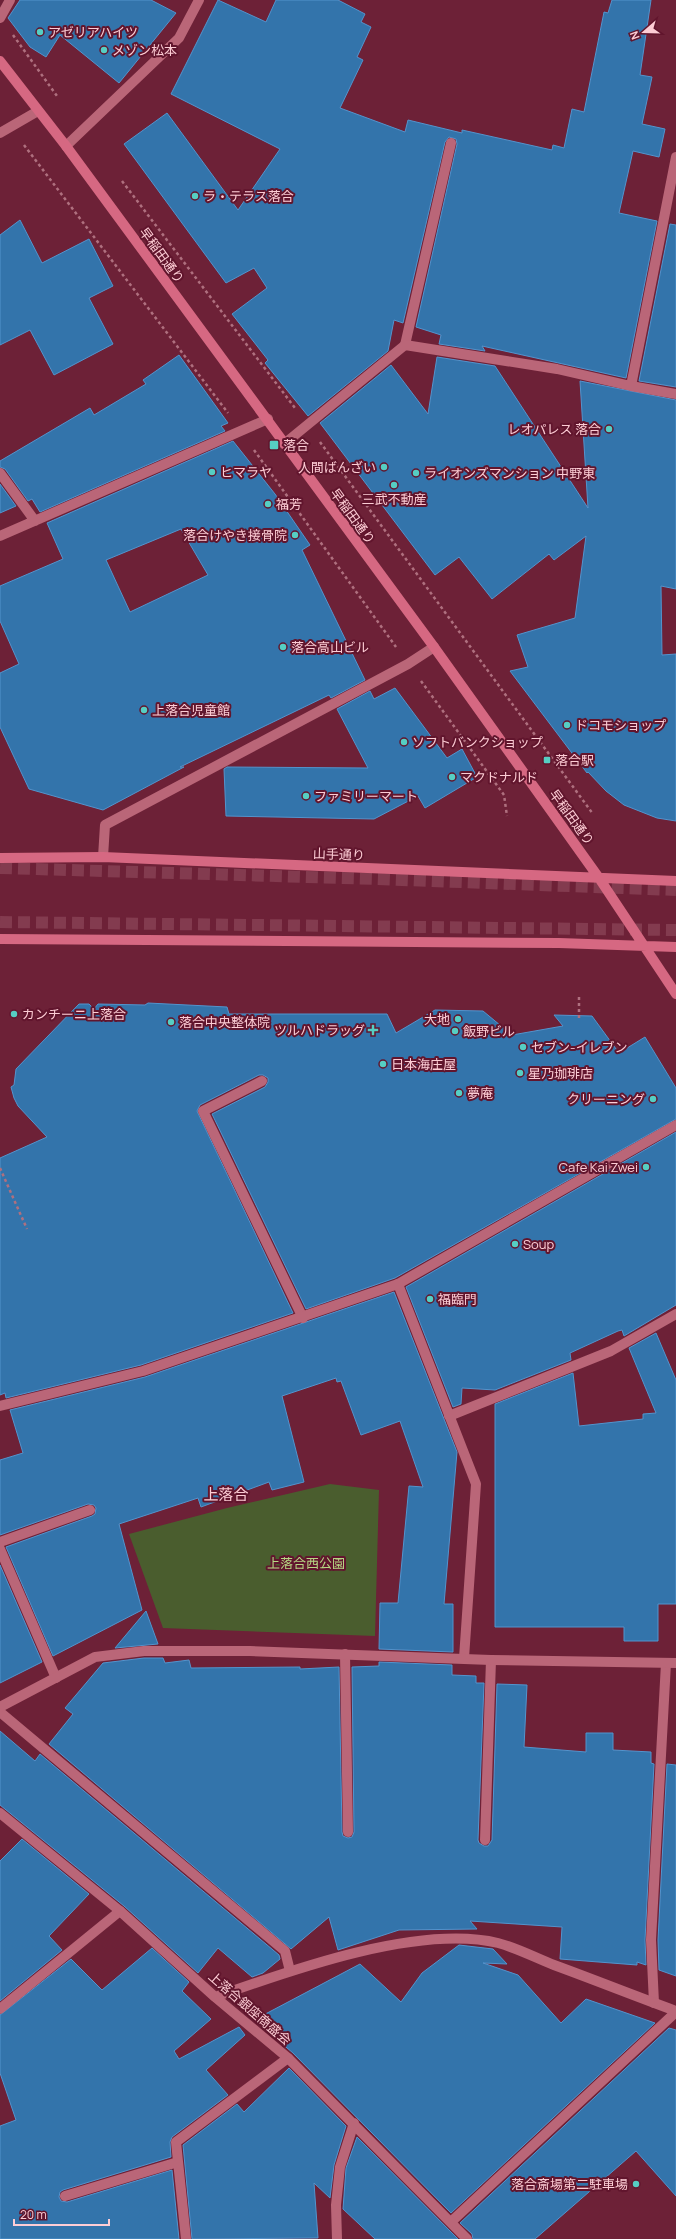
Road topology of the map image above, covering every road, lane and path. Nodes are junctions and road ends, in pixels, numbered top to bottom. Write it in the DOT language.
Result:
graph roads {
  1 [pos="10,0"];
  2 [pos="199,0"];
  3 [pos="0,18"];
  4 [pos="0,61"];
  5 [pos="38,110"];
  6 [pos="10,127"];
  7 [pos="0,133"];
  8 [pos="451,143"];
  9 [pos="66,146"];
  10 [pos="676,157"];
  11 [pos="405,345"];
  12 [pos="631,386"];
  13 [pos="676,394"];
  14 [pos="268,420"];
  15 [pos="241,431"];
  16 [pos="284,444"];
  17 [pos="0,473"];
  18 [pos="35,521"];
  19 [pos="0,536"];
  20 [pos="397,647"];
  21 [pos="434,647"];
  22 [pos="418,677"];
  23 [pos="507,816"];
  24 [pos="103,857"];
  25 [pos="0,858"];
  26 [pos="599,878"];
  27 [pos="676,881"];
  28 [pos="0,939"];
  29 [pos="643,947"];
  30 [pos="676,947"];
  31 [pos="676,994"];
  32 [pos="579,997"];
  33 [pos="579,1018"];
  34 [pos="262,1081"];
  35 [pos="676,1125"];
  36 [pos="0,1168"];
  37 [pos="27,1229"];
  38 [pos="398,1284"];
  39 [pos="676,1314"];
  40 [pos="303,1318"];
  41 [pos="0,1406"];
  42 [pos="449,1416"];
  43 [pos="90,1510"];
  44 [pos="0,1542"];
  45 [pos="0,1549"];
  46 [pos="345,1654"];
  47 [pos="464,1658"];
  48 [pos="492,1660"];
  49 [pos="671,1663"];
  50 [pos="56,1678"];
  51 [pos="0,1707"];
  52 [pos="0,1712"];
  53 [pos="0,1813"];
  54 [pos="348,1832"];
  55 [pos="485,1840"];
  56 [pos="120,1911"];
  57 [pos="290,1971"];
  58 [pos="215,1997"];
  59 [pos="654,2003"];
  60 [pos="0,2009"];
  61 [pos="676,2012"];
  62 [pos="288,2058"];
  63 [pos="354,2123"];
  64 [pos="178,2162"];
  65 [pos="65,2196"];
  66 [pos="452,2221"];
  67 [pos="186,2239"];
  68 [pos="336,2239"];
  69 [pos="467,2239"];
  1 -- 3 [label="street"];
  2 -- 9 [label="street"];
  4 -- 5 [label="main road, 早稲田通り"];
  5 -- 6 [label="street"];
  5 -- 9 [label="main road, 早稲田通り"];
  6 -- 7 [label="street"];
  6 -- 15 [label="path"];
  8 -- 11 [label="street"];
  9 -- 14 [label="main road, 早稲田通り"];
  10 -- 12 [label="street"];
  11 -- 12 [label="street"];
  11 -- 16 [label="street"];
  12 -- 13 [label="street"];
  14 -- 15 [label="street"];
  14 -- 16 [label="main road, 早稲田通り"];
  15 -- 18 [label="street"];
  15 -- 20 [label="path"];
  16 -- 21 [label="main road, 早稲田通り"];
  17 -- 18 [label="street"];
  18 -- 19 [label="street"];
  21 -- 24 [label="street"];
  21 -- 26 [label="main road, 早稲田通り"];
  22 -- 23 [label="path"];
  24 -- 25 [label="main road, 山手通り"];
  24 -- 26 [label="main road, 山手通り"];
  26 -- 27 [label="main road, 山手通り"];
  26 -- 29 [label="main road, 早稲田通り"];
  28 -- 29 [label="main road"];
  29 -- 30 [label="main road"];
  29 -- 31 [label="main road, 早稲田通り"];
  32 -- 33 [label="path"];
  34 -- 40 [label="street"];
  35 -- 38 [label="street"];
  36 -- 37 [label="path"];
  38 -- 40 [label="street"];
  38 -- 42 [label="street"];
  39 -- 42 [label="street"];
  40 -- 41 [label="street"];
  42 -- 47 [label="street"];
  43 -- 44 [label="street"];
  45 -- 50 [label="street"];
  46 -- 47 [label="street"];
  46 -- 50 [label="street"];
  46 -- 54 [label="street"];
  47 -- 48 [label="street"];
  48 -- 49 [label="street"];
  48 -- 55 [label="street"];
  49 -- 59 [label="street"];
  50 -- 51 [label="street"];
  52 -- 57 [label="street"];
  53 -- 56 [label="street, 上落合銀座商盛会"];
  56 -- 58 [label="street, 上落合銀座商盛会"];
  56 -- 60 [label="street"];
  57 -- 58 [label="street"];
  57 -- 59 [label="street"];
  58 -- 62 [label="street, 上落合銀座商盛会"];
  59 -- 61 [label="street"];
  61 -- 66 [label="street"];
  62 -- 63 [label="street, 上落合銀座商盛会"];
  62 -- 64 [label="street"];
  63 -- 66 [label="street, 上落合銀座商盛会"];
  63 -- 68 [label="street"];
  64 -- 65 [label="street"];
  64 -- 67 [label="street"];
  66 -- 69 [label="street, 上落合銀座商盛会"];
}
